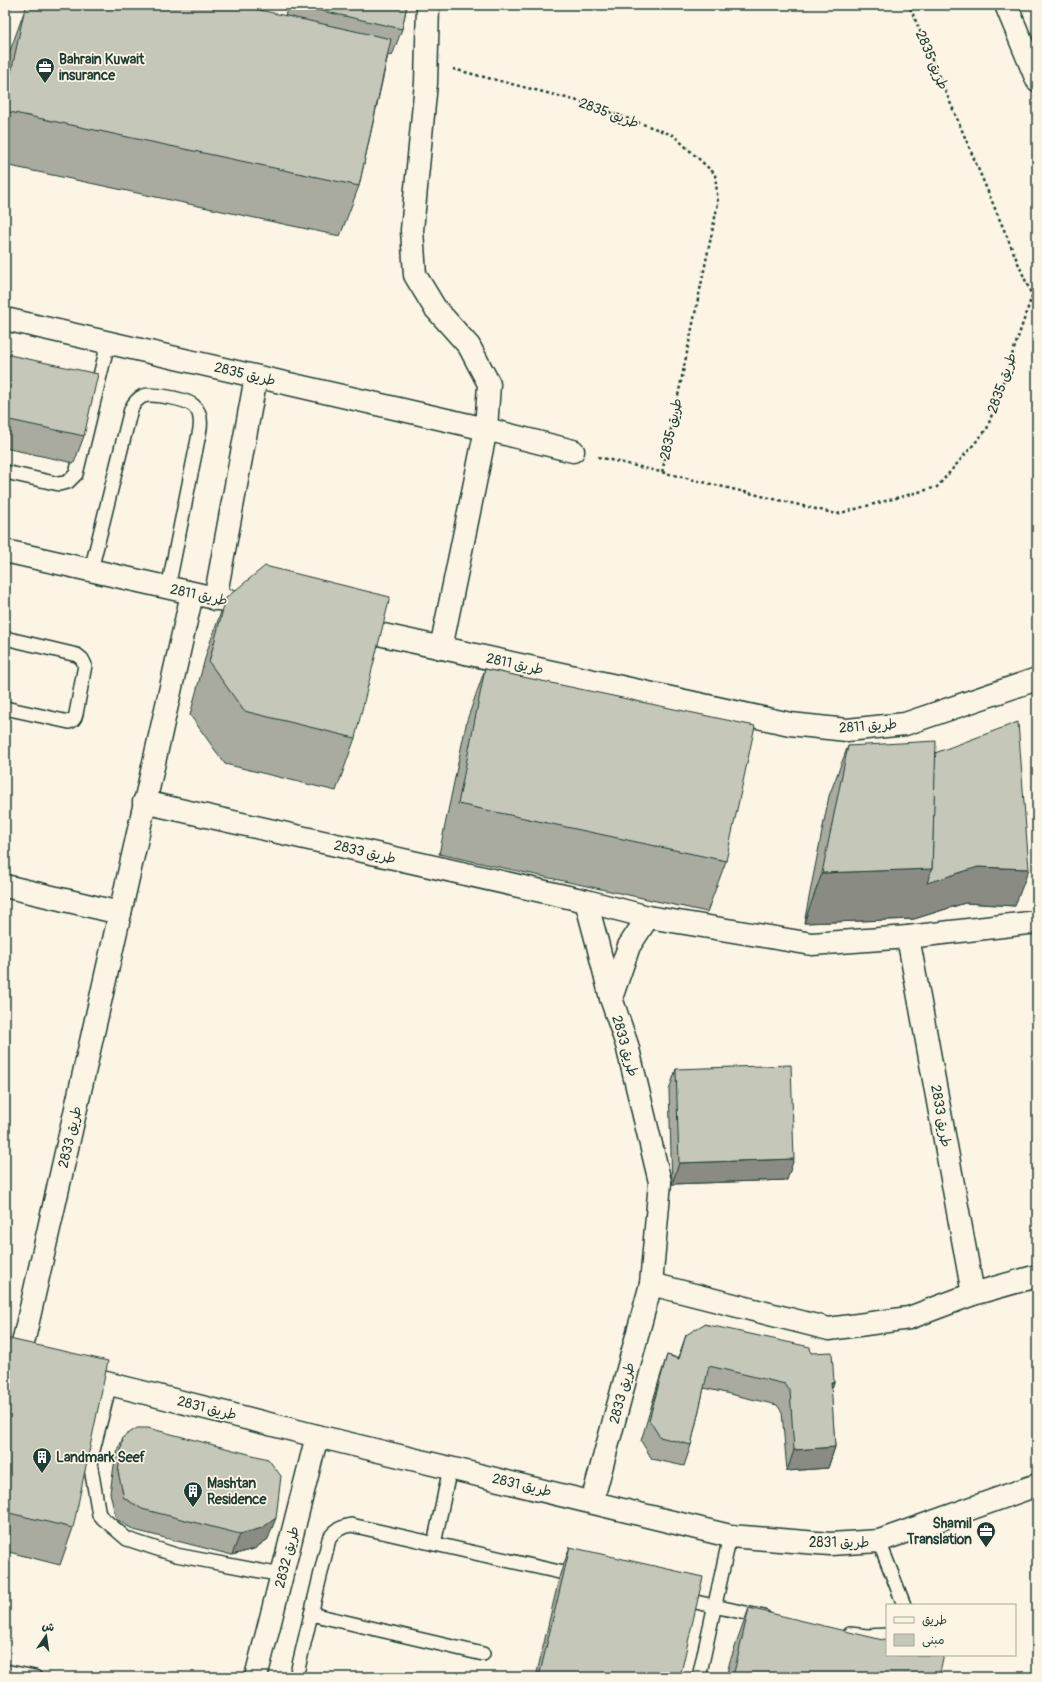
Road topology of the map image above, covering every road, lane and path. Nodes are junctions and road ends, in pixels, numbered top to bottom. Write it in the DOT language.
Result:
graph roads {
  1 [pos="428,5"];
  2 [pos="909,5"];
  3 [pos="1006,5"];
  4 [pos="427,62"];
  5 [pos="1037,80"];
  6 [pos="5,319"];
  7 [pos="108,343"];
  8 [pos="256,377"];
  9 [pos="486,429"];
  10 [pos="573,451"];
  11 [pos="5,472"];
  12 [pos="662,473"];
  13 [pos="5,551"];
  14 [pos="91,570"];
  15 [pos="168,588"];
  16 [pos="192,594"];
  17 [pos="215,598"];
  18 [pos="277,612"];
  19 [pos="332,624"];
  20 [pos="5,638"];
  21 [pos="441,648"];
  22 [pos="1033,679"];
  23 [pos="5,708"];
  24 [pos="144,802"];
  25 [pos="5,886"];
  26 [pos="586,901"];
  27 [pos="120,913"];
  28 [pos="648,917"];
  29 [pos="1037,922"];
  30 [pos="908,937"];
  31 [pos="610,998"];
  32 [pos="1037,1276"];
  33 [pos="651,1284"];
  34 [pos="973,1294"];
  35 [pos="12,1360"];
  36 [pos="110,1384"];
  37 [pos="317,1436"];
  38 [pos="450,1468"];
  39 [pos="1037,1485"];
  40 [pos="592,1502"];
  41 [pos="730,1536"];
  42 [pos="879,1542"];
  43 [pos="434,1544"];
  44 [pos="282,1575"];
  45 [pos="590,1579"];
  46 [pos="668,1596"];
  47 [pos="904,1604"];
  48 [pos="715,1607"];
  49 [pos="311,1614"];
  50 [pos="775,1619"];
  51 [pos="834,1630"];
  52 [pos="886,1635"];
  53 [pos="482,1654"];
  54 [pos="5,1671"];
  55 [pos="35,1677"];
  56 [pos="256,1677"];
  57 [pos="296,1677"];
  58 [pos="700,1677"];
  1 -- 4 [label="street"];
  2 -- 12 [label="path, طريق 2835"];
  3 -- 5 [label="street"];
  4 -- 9 [label="street"];
  4 -- 12 [label="path, طريق 2835"];
  6 -- 7 [label="street, طريق 2835"];
  7 -- 8 [label="street, طريق 2835"];
  7 -- 11 [label="lane"];
  8 -- 9 [label="street, طريق 2835"];
  8 -- 17 [label="street"];
  9 -- 10 [label="street, طريق 2835"];
  9 -- 21 [label="street"];
  10 -- 12 [label="path, طريق 2835"];
  13 -- 14 [label="street, طريق 2811"];
  14 -- 15 [label="street, طريق 2811"];
  14 -- 15 [label="lane"];
  15 -- 16 [label="street, طريق 2811"];
  16 -- 17 [label="street, طريق 2811"];
  16 -- 24 [label="street, طريق 2833"];
  17 -- 18 [label="street, طريق 2811"];
  19 -- 21 [label="street, طريق 2811"];
  20 -- 23 [label="lane"];
  21 -- 22 [label="street, طريق 2811"];
  24 -- 26 [label="street, طريق 2833"];
  24 -- 27 [label="street, طريق 2833"];
  25 -- 27 [label="street"];
  26 -- 28 [label="street, طريق 2833"];
  26 -- 31 [label="street, طريق 2833"];
  27 -- 35 [label="street, طريق 2833"];
  28 -- 30 [label="street, طريق 2833"];
  28 -- 31 [label="street, طريق 2833"];
  29 -- 30 [label="street, طريق 2833"];
  30 -- 34 [label="street, طريق 2833"];
  31 -- 33 [label="street, طريق 2833"];
  32 -- 34 [label="street"];
  33 -- 34 [label="street"];
  33 -- 40 [label="street, طريق 2833"];
  35 -- 36 [label="street, طريق 2831"];
  36 -- 37 [label="street, طريق 2831"];
  36 -- 44 [label="lane"];
  37 -- 38 [label="street, طريق 2831"];
  37 -- 44 [label="street, طريق 2832"];
  38 -- 40 [label="street, طريق 2831"];
  38 -- 43 [label="lane"];
  39 -- 42 [label="street, طريق 2831"];
  40 -- 41 [label="street, طريق 2831"];
  41 -- 42 [label="street, طريق 2831"];
  41 -- 48 [label="lane"];
  42 -- 47 [label="lane"];
  43 -- 45 [label="lane"];
  43 -- 49 [label="lane"];
  44 -- 56 [label="street, طريق 2832"];
  46 -- 48 [label="lane"];
  48 -- 50 [label="lane"];
  48 -- 58 [label="lane"];
  49 -- 53 [label="lane"];
  49 -- 57 [label="lane"];
  51 -- 52 [label="lane"];
  54 -- 55 [label="lane"];
}
